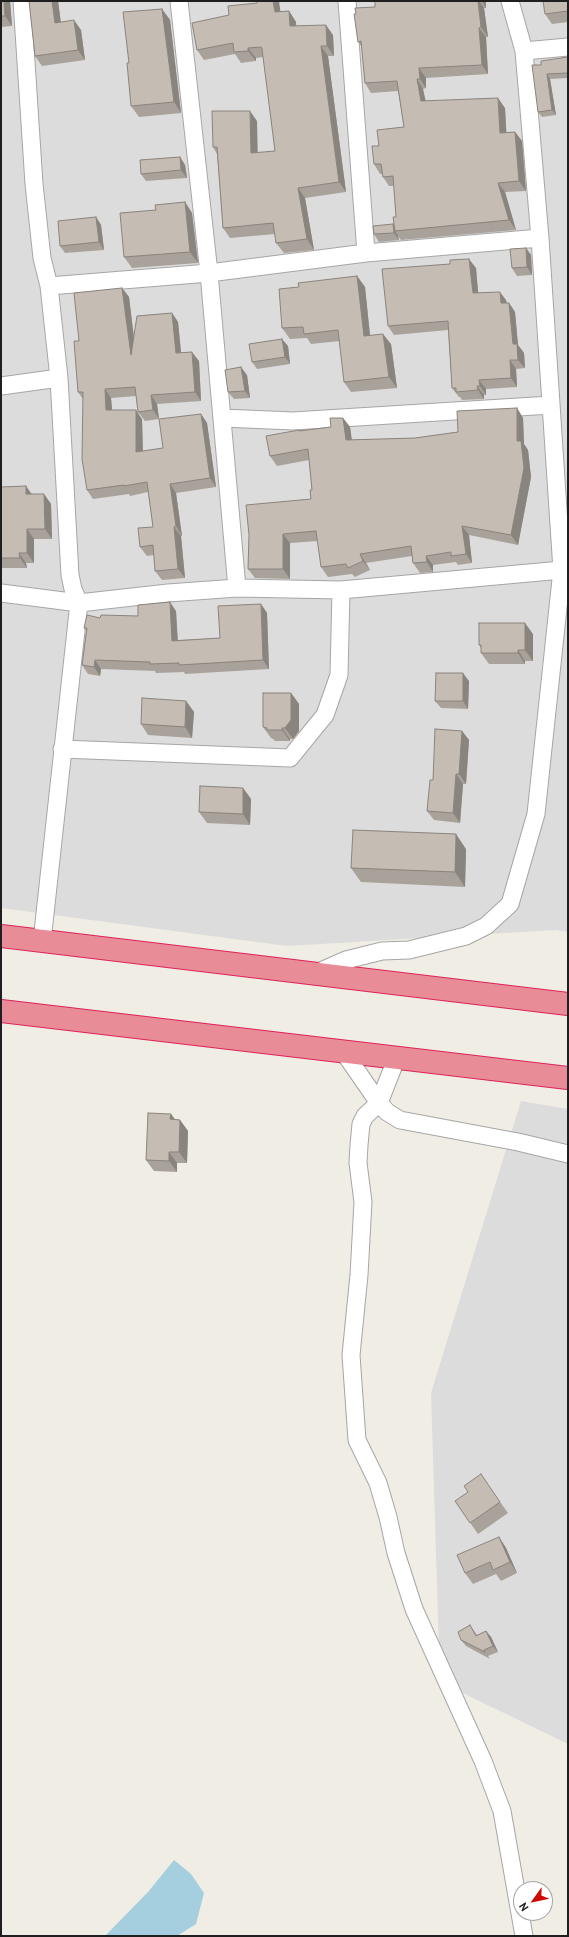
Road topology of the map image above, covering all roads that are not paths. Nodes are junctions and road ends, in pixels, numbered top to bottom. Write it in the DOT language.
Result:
graph roads {
  1 [pos="22,1"];
  2 [pos="179,1"];
  3 [pos="347,1"];
  4 [pos="510,1"];
  5 [pos="568,47"];
  6 [pos="524,51"];
  7 [pos="540,238"];
  8 [pos="366,253"];
  9 [pos="208,273"];
  10 [pos="49,286"];
  11 [pos="59,378"];
  12 [pos="1,386"];
  13 [pos="551,406"];
  14 [pos="222,418"];
  15 [pos="562,570"];
  16 [pos="237,588"];
  17 [pos="341,590"];
  18 [pos="1,593"];
  19 [pos="79,602"];
  20 [pos="62,749"];
  21 [pos="1,936"];
  22 [pos="42,941"];
  23 [pos="314,974"];
  24 [pos="568,1004"];
  25 [pos="1,1011"];
  26 [pos="343,1051"];
  27 [pos="397,1057"];
  28 [pos="568,1078"];
  29 [pos="379,1103"];
  30 [pos="568,1154"];
  31 [pos="524,1936"];
  1 -- 10 [label="street"];
  2 -- 9 [label="street"];
  3 -- 8 [label="street"];
  4 -- 6 [label="street"];
  5 -- 6 [label="street"];
  6 -- 7 [label="street"];
  7 -- 8 [label="street"];
  7 -- 13 [label="street"];
  8 -- 9 [label="street"];
  9 -- 10 [label="street"];
  9 -- 14 [label="street"];
  10 -- 11 [label="street"];
  11 -- 12 [label="street"];
  11 -- 19 [label="street"];
  13 -- 14 [label="street"];
  13 -- 15 [label="street"];
  14 -- 16 [label="street"];
  15 -- 17 [label="street"];
  15 -- 23 [label="street"];
  16 -- 17 [label="street"];
  16 -- 19 [label="street"];
  17 -- 20 [label="street"];
  18 -- 19 [label="street"];
  19 -- 20 [label="street"];
  20 -- 22 [label="street"];
  21 -- 22 [label="highway"];
  22 -- 23 [label="highway"];
  23 -- 24 [label="highway"];
  25 -- 26 [label="highway"];
  26 -- 27 [label="highway"];
  26 -- 29 [label="street"];
  27 -- 28 [label="highway"];
  27 -- 29 [label="street"];
  29 -- 30 [label="street"];
  29 -- 31 [label="street"];
}
